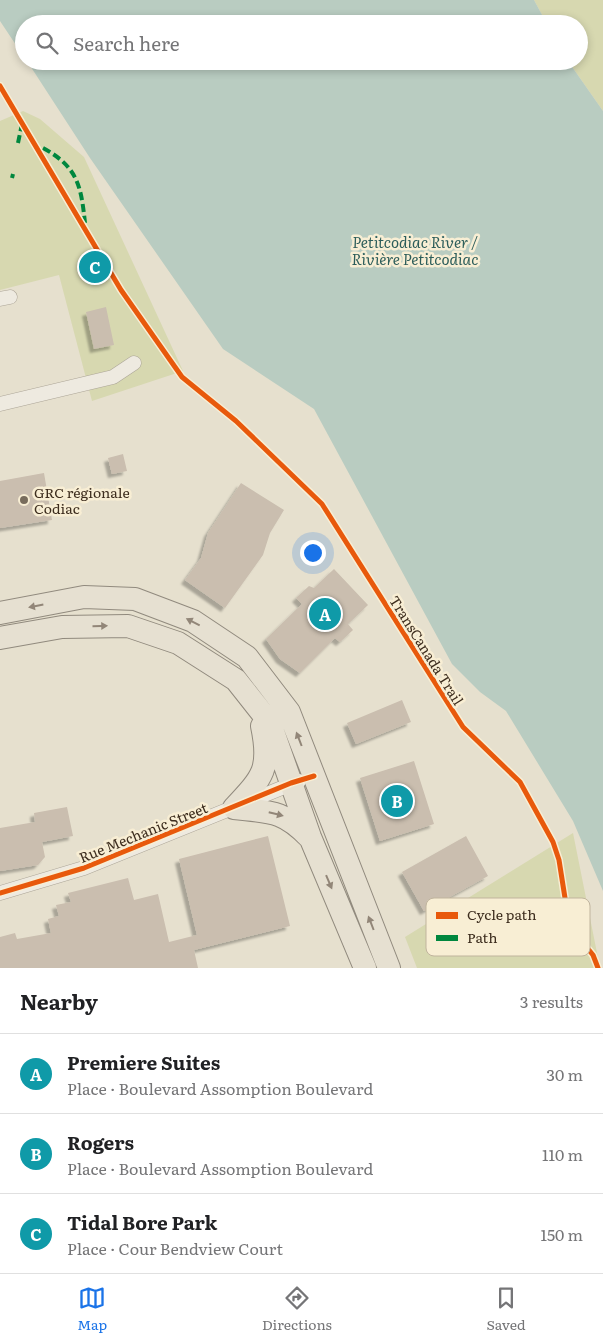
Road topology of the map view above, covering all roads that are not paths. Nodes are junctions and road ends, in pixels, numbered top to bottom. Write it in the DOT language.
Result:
graph roads {
  1 [pos="134,363"];
  2 [pos="0,404"];
  3 [pos="0,613"];
  4 [pos="0,638"];
  5 [pos="258,707"];
  6 [pos="314,776"];
  7 [pos="291,783"];
  8 [pos="234,808"];
  9 [pos="310,837"];
  10 [pos="0,893"];
  11 [pos="365,968"];
  12 [pos="389,968"];
  1 -- 2 [label="street"];
  6 -- 3 [label="main road, one-way"];
  4 -- 5 [label="main road, one-way"];
  5 -- 7 [label="main road"];
  5 -- 8 [label="main road"];
  6 -- 7 [label="street, Rue Mechanic Street"];
  12 -- 6 [label="main road, one-way"];
  7 -- 8 [label="street, Rue Mechanic Street"];
  7 -- 9 [label="main road"];
  8 -- 9 [label="main road, one-way"];
  8 -- 10 [label="street, Rue Mechanic Street"];
  9 -- 11 [label="main road, one-way"];
}
